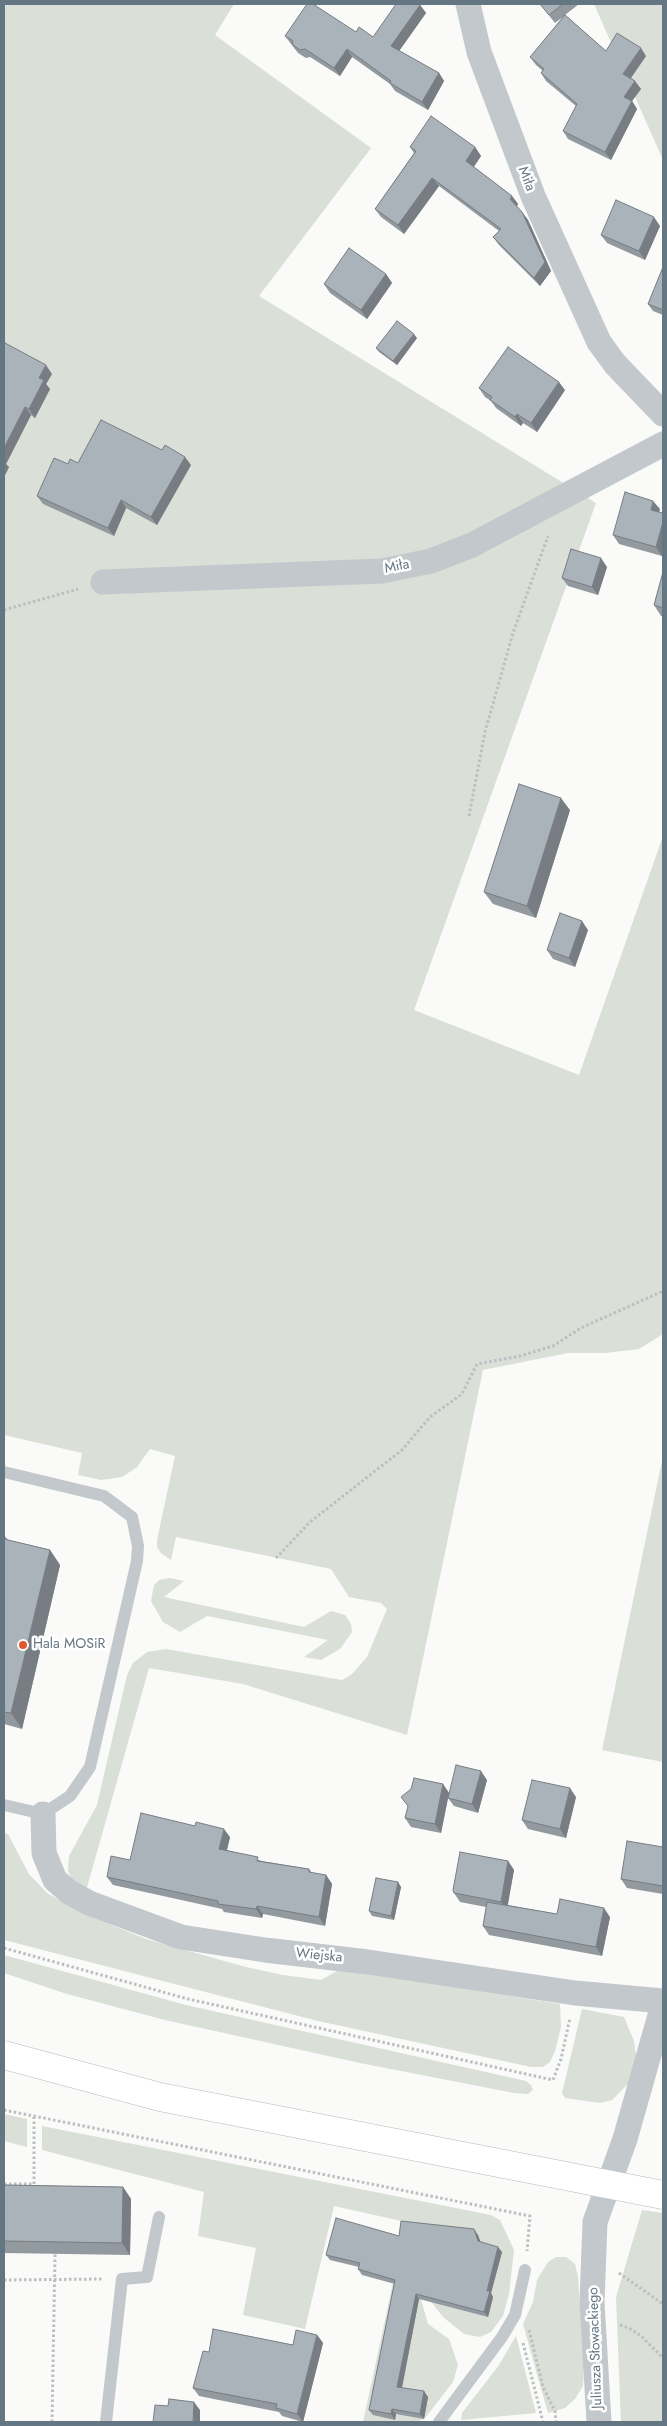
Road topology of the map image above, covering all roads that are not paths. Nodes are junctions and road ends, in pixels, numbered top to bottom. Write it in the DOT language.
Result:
graph roads {
  1 [pos="468,4"];
  2 [pos="663,414"];
  3 [pos="663,444"];
  4 [pos="103,582"];
  5 [pos="4,1472"];
  6 [pos="4,1805"];
  7 [pos="43,1814"];
  8 [pos="663,2001"];
  9 [pos="663,2005"];
  10 [pos="4,2054"];
  11 [pos="609,2185"];
  12 [pos="663,2195"];
  13 [pos="159,2217"];
  14 [pos="525,2270"];
  15 [pos="106,2422"];
  16 [pos="439,2422"];
  17 [pos="599,2422"];
  1 -- 2 [label="street, Miła"];
  3 -- 4 [label="street, Miła"];
  5 -- 7 [label="lane"];
  6 -- 7 [label="lane"];
  7 -- 8 [label="street, Wiejska"];
  9 -- 11 [label="street, Juliusza Słowackiego"];
  10 -- 11 [label="main road"];
  11 -- 12 [label="main road"];
  11 -- 17 [label="street, Juliusza Słowackiego"];
  13 -- 15 [label="lane"];
  14 -- 16 [label="lane"];
}
